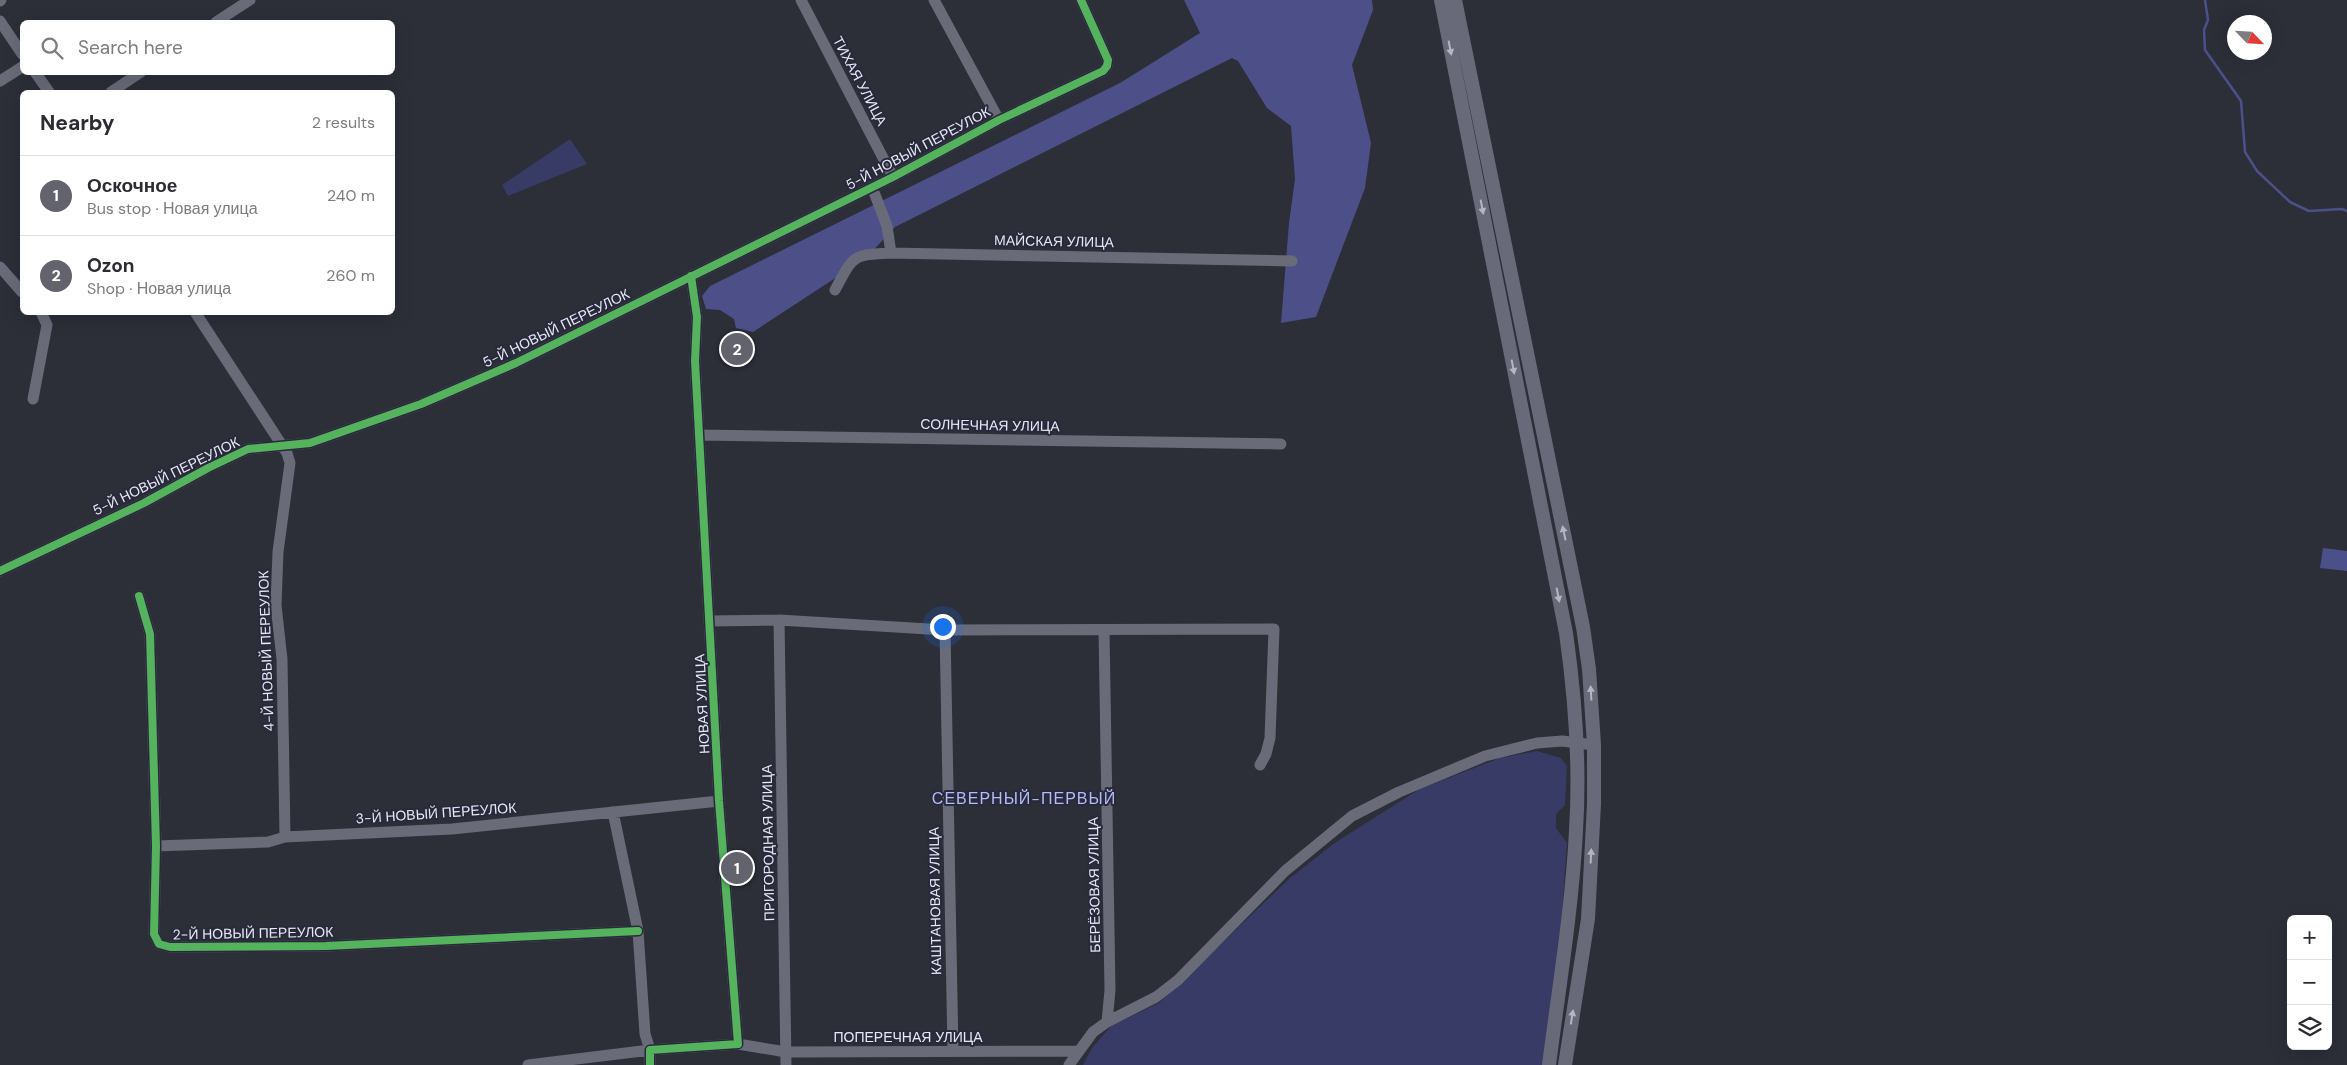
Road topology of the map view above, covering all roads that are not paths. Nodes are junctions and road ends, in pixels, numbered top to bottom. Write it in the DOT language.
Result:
graph roads {
  1 [pos="250,0"];
  2 [pos="801,0"];
  3 [pos="934,0"];
  4 [pos="1081,0"];
  5 [pos="1440,0"];
  6 [pos="1455,0"];
  7 [pos="219,20"];
  8 [pos="0,21"];
  9 [pos="20,51"];
  10 [pos="20,68"];
  11 [pos="37,75"];
  12 [pos="136,75"];
  13 [pos="0,81"];
  14 [pos="48,90"];
  15 [pos="114,90"];
  16 [pos="999,120"];
  17 [pos="893,177"];
  18 [pos="872,187"];
  19 [pos="890,253"];
  20 [pos="1292,261"];
  21 [pos="0,268"];
  22 [pos="691,276"];
  23 [pos="20,290"];
  24 [pos="835,290"];
  25 [pos="42,315"];
  26 [pos="197,315"];
  27 [pos="33,399"];
  28 [pos="699,435"];
  29 [pos="281,444"];
  30 [pos="1280,444"];
  31 [pos="0,571"];
  32 [pos="139,596"];
  33 [pos="780,620"];
  34 [pos="710,621"];
  35 [pos="945,630"];
  36 [pos="1104,630"];
  37 [pos="1576,742"];
  38 [pos="1594,744"];
  39 [pos="1260,765"];
  40 [pos="719,801"];
  41 [pos="613,812"];
  42 [pos="285,837"];
  43 [pos="156,846"];
  44 [pos="638,931"];
  45 [pos="1107,1022"];
  46 [pos="738,1044"];
  47 [pos="650,1050"];
  48 [pos="953,1051"];
  49 [pos="1079,1051"];
  50 [pos="786,1052"];
  51 [pos="528,1065"];
  52 [pos="650,1065"];
  53 [pos="786,1065"];
  54 [pos="1070,1065"];
  55 [pos="1550,1065"];
  56 [pos="1564,1065"];
  1 -- 7 [label="street"];
  2 -- 17 [label="street, ТИХАЯ УЛИЦА"];
  3 -- 16 [label="street"];
  4 -- 16 [label="street, 5-Й НОВЫЙ ПЕРЕУЛОК"];
  5 -- 37 [label="main road, one-way"];
  38 -- 6 [label="main road, one-way"];
  8 -- 9 [label="street"];
  10 -- 13 [label="street"];
  11 -- 14 [label="street"];
  12 -- 15 [label="street"];
  16 -- 17 [label="street, 5-Й НОВЫЙ ПЕРЕУЛОК"];
  17 -- 18 [label="street, 5-Й НОВЫЙ ПЕРЕУЛОК"];
  18 -- 19 [label="street"];
  18 -- 22 [label="street, 5-Й НОВЫЙ ПЕРЕУЛОК"];
  19 -- 20 [label="street, МАЙСКАЯ УЛИЦА"];
  19 -- 24 [label="street, МАЙСКАЯ УЛИЦА"];
  21 -- 23 [label="street"];
  22 -- 28 [label="street, НОВАЯ УЛИЦА"];
  22 -- 29 [label="street, 5-Й НОВЫЙ ПЕРЕУЛОК"];
  25 -- 27 [label="street"];
  26 -- 29 [label="street, 4-Й НОВЫЙ ПЕРЕУЛОК"];
  28 -- 30 [label="street, СОЛНЕЧНАЯ УЛИЦА"];
  28 -- 34 [label="street, НОВАЯ УЛИЦА"];
  29 -- 31 [label="street, 5-Й НОВЫЙ ПЕРЕУЛОК"];
  29 -- 42 [label="street, 4-Й НОВЫЙ ПЕРЕУЛОК"];
  32 -- 43 [label="street, 2-Й НОВЫЙ ПЕРЕУЛОК"];
  33 -- 34 [label="street"];
  33 -- 35 [label="street"];
  33 -- 50 [label="street, ПРИГОРОДНАЯ УЛИЦА"];
  34 -- 40 [label="street, НОВАЯ УЛИЦА"];
  35 -- 36 [label="street"];
  35 -- 48 [label="street, КАШТАНОВАЯ УЛИЦА"];
  36 -- 39 [label="street"];
  36 -- 45 [label="street, БЕРЁЗОВАЯ УЛИЦА"];
  37 -- 38 [label="street"];
  37 -- 45 [label="street"];
  37 -- 55 [label="main road"];
  56 -- 38 [label="main road, one-way"];
  40 -- 41 [label="street, 3-Й НОВЫЙ ПЕРЕУЛОК"];
  40 -- 46 [label="street, НОВАЯ УЛИЦА"];
  41 -- 42 [label="street, 3-Й НОВЫЙ ПЕРЕУЛОК"];
  41 -- 44 [label="street"];
  42 -- 43 [label="street, 3-Й НОВЫЙ ПЕРЕУЛОК"];
  43 -- 44 [label="street, 2-Й НОВЫЙ ПЕРЕУЛОК"];
  44 -- 47 [label="street"];
  45 -- 49 [label="street"];
  46 -- 47 [label="street"];
  46 -- 50 [label="street, ПОПЕРЕЧНАЯ УЛИЦА"];
  47 -- 51 [label="street"];
  47 -- 52 [label="street"];
  48 -- 49 [label="street, ПОПЕРЕЧНАЯ УЛИЦА"];
  48 -- 50 [label="street, ПОПЕРЕЧНАЯ УЛИЦА"];
  49 -- 54 [label="street"];
  50 -- 53 [label="street, ПРИГОРОДНАЯ УЛИЦА"];
}
